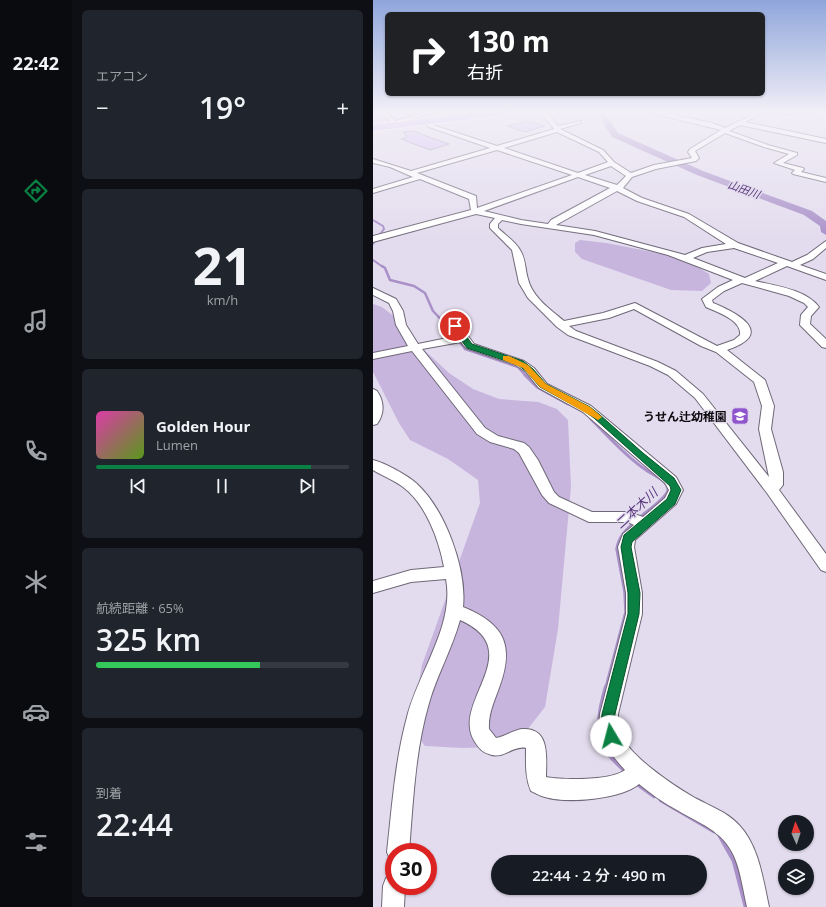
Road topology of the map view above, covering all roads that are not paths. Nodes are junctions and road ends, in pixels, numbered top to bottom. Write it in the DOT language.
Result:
graph roads {
  1 [pos="475,154"];
  2 [pos="516,154"];
  3 [pos="604,154"];
  4 [pos="692,154"];
  5 [pos="794,154"];
  6 [pos="373,161"];
  7 [pos="612,163"];
  8 [pos="411,173"];
  9 [pos="577,175"];
  10 [pos="629,176"];
  11 [pos="420,177"];
  12 [pos="826,180"];
  13 [pos="618,188"];
  14 [pos="373,191"];
  15 [pos="475,211"];
  16 [pos="499,218"];
  17 [pos="550,226"];
  18 [pos="377,237"];
  19 [pos="826,244"];
  20 [pos="735,245"];
  21 [pos="687,258"];
  22 [pos="789,264"];
  23 [pos="826,277"];
  24 [pos="744,280"];
  25 [pos="373,292"];
  26 [pos="561,325"];
  27 [pos="826,345"];
  28 [pos="415,348"];
  29 [pos="719,349"];
  30 [pos="373,356"];
  31 [pos="373,393"];
  32 [pos="373,421"];
  33 [pos="373,464"];
  34 [pos="772,490"];
  35 [pos="639,521"];
  36 [pos="826,566"];
  37 [pos="452,572"];
  38 [pos="373,587"];
  39 [pos="455,611"];
  40 [pos="633,775"];
  41 [pos="399,843"];
  42 [pos="394,895"];
  43 [pos="393,907"];
  44 [pos="758,907"];
  1 -- 8 [label="street"];
  2 -- 9 [label="street"];
  3 -- 7 [label="street"];
  4 -- 10 [label="street"];
  5 -- 12 [label="street"];
  6 -- 8 [label="street"];
  7 -- 9 [label="street"];
  7 -- 10 [label="street"];
  8 -- 11 [label="street"];
  9 -- 13 [label="street"];
  9 -- 15 [label="street"];
  10 -- 13 [label="street"];
  11 -- 14 [label="street"];
  11 -- 15 [label="street"];
  13 -- 17 [label="street"];
  13 -- 20 [label="street"];
  15 -- 16 [label="street"];
  15 -- 18 [label="street"];
  16 -- 17 [label="street"];
  16 -- 26 [label="street"];
  17 -- 21 [label="street"];
  19 -- 22 [label="street"];
  20 -- 21 [label="street"];
  20 -- 22 [label="street"];
  21 -- 24 [label="street"];
  22 -- 23 [label="street"];
  22 -- 24 [label="street"];
  24 -- 27 [label="street"];
  24 -- 29 [label="street"];
  25 -- 28 [label="street"];
  26 -- 29 [label="street"];
  26 -- 34 [label="street"];
  28 -- 30 [label="street"];
  28 -- 35 [label="street"];
  28 -- 35 [label="street"];
  29 -- 34 [label="street"];
  31 -- 32 [label="street"];
  33 -- 37 [label="street"];
  34 -- 36 [label="street"];
  35 -- 40 [label="street"];
  37 -- 38 [label="street"];
  37 -- 39 [label="street"];
  39 -- 40 [label="street"];
  39 -- 41 [label="street"];
  40 -- 44 [label="street"];
  42 -- 43 [label="street"];
}
